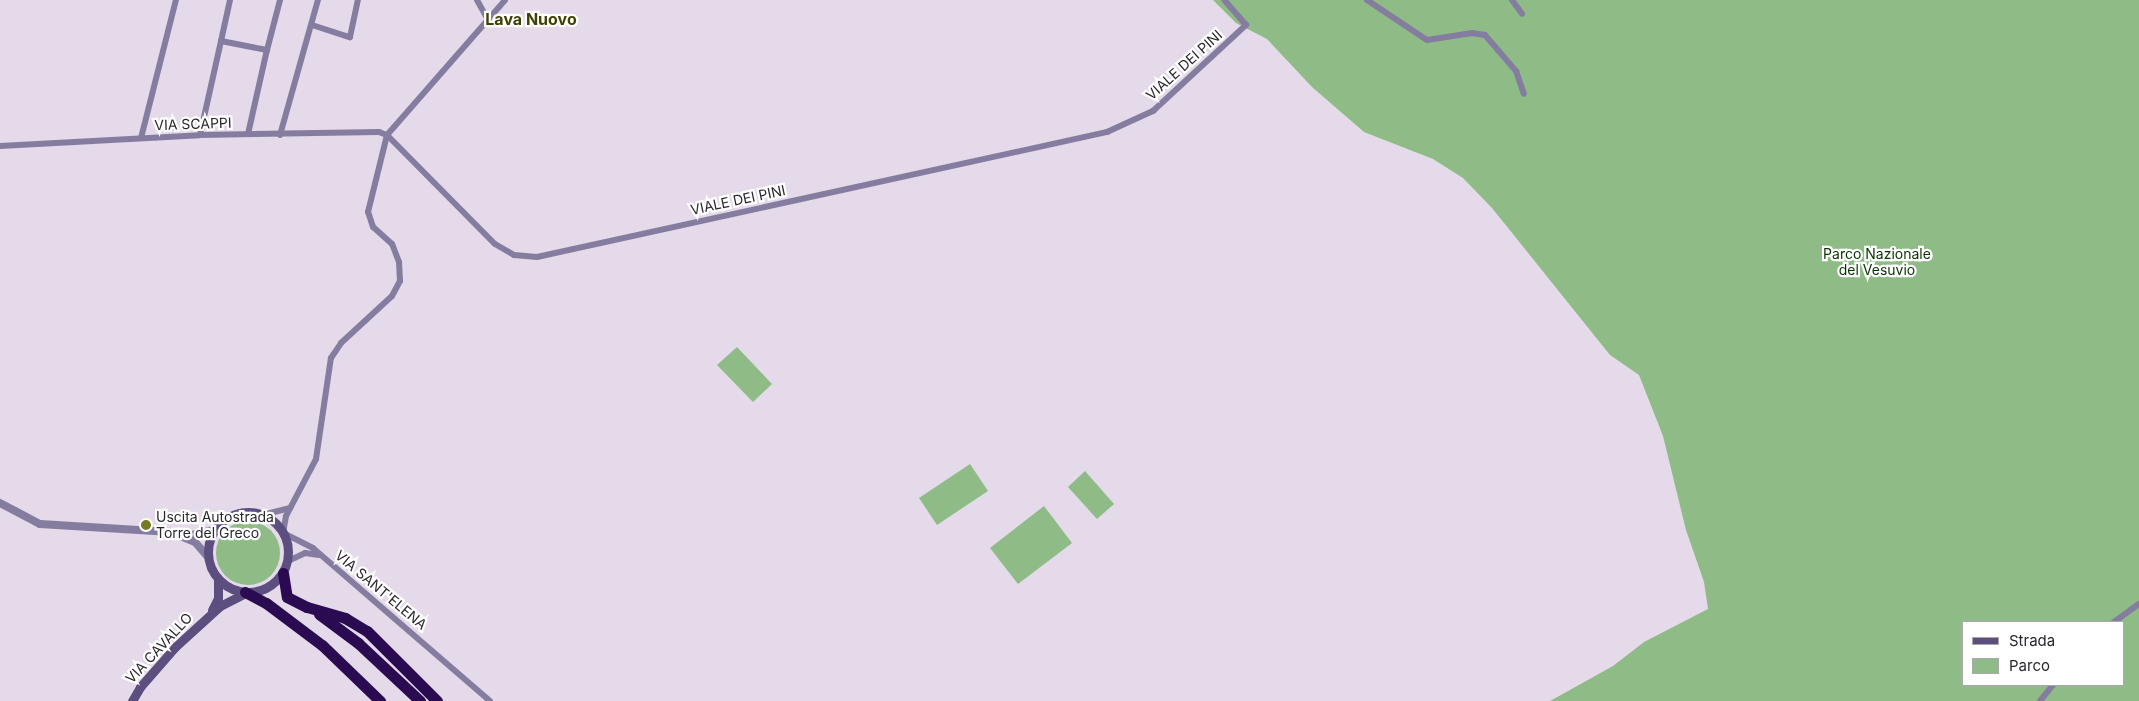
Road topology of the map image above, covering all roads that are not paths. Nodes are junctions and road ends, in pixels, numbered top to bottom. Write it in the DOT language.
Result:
graph roads {
  1 [pos="176,0"];
  2 [pos="230,0"];
  3 [pos="280,0"];
  4 [pos="318,0"];
  5 [pos="358,0"];
  6 [pos="477,0"];
  7 [pos="505,0"];
  8 [pos="1224,0"];
  9 [pos="1366,0"];
  10 [pos="1512,0"];
  11 [pos="1522,14"];
  12 [pos="488,20"];
  13 [pos="312,25"];
  14 [pos="221,40"];
  15 [pos="268,50"];
  16 [pos="1524,94"];
  17 [pos="248,134"];
  18 [pos="200,135"];
  19 [pos="280,135"];
  20 [pos="387,136"];
  21 [pos="141,138"];
  22 [pos="0,146"];
  23 [pos="0,503"];
  24 [pos="290,508"];
  25 [pos="262,514"];
  26 [pos="214,530"];
  27 [pos="283,533"];
  28 [pos="186,536"];
  29 [pos="320,555"];
  30 [pos="208,556"];
  31 [pos="288,561"];
  32 [pos="283,573"];
  33 [pos="218,580"];
  34 [pos="245,592"];
  35 [pos="2139,604"];
  36 [pos="306,607"];
  37 [pos="209,615"];
  38 [pos="2115,621"];
  39 [pos="2052,686"];
  40 [pos="131,699"];
  41 [pos="380,701"];
  42 [pos="420,701"];
  43 [pos="437,701"];
  44 [pos="490,701"];
  45 [pos="2040,701"];
  1 -- 21 [label="street"];
  2 -- 14 [label="street"];
  3 -- 15 [label="street"];
  4 -- 13 [label="street"];
  5 -- 13 [label="street"];
  6 -- 12 [label="street"];
  7 -- 12 [label="street"];
  8 -- 20 [label="street, VIALE DEI PINI"];
  9 -- 16 [label="street"];
  10 -- 11 [label="street"];
  12 -- 20 [label="street"];
  13 -- 19 [label="street"];
  14 -- 15 [label="street"];
  14 -- 18 [label="street"];
  15 -- 17 [label="street"];
  17 -- 18 [label="street, VIA SCAPPI"];
  17 -- 19 [label="street, VIA SCAPPI"];
  18 -- 21 [label="street, VIA SCAPPI"];
  19 -- 20 [label="street, VIA SCAPPI"];
  20 -- 24 [label="street"];
  21 -- 22 [label="street, VIA SCAPPI"];
  23 -- 28 [label="street"];
  24 -- 25 [label="street"];
  24 -- 27 [label="street"];
  25 -- 26 [label="main road"];
  25 -- 27 [label="main road"];
  26 -- 28 [label="street"];
  26 -- 30 [label="main road"];
  27 -- 29 [label="street, VIA SANT'ELENA"];
  27 -- 31 [label="main road"];
  28 -- 30 [label="street"];
  29 -- 31 [label="street, VIA SANT'ELENA"];
  29 -- 44 [label="street, VIA SANT'ELENA"];
  30 -- 33 [label="main road"];
  31 -- 32 [label="main road"];
  32 -- 34 [label="main road"];
  32 -- 36 [label="highway"];
  33 -- 34 [label="main road"];
  33 -- 37 [label="main road"];
  34 -- 37 [label="main road, VIA CAVALLO"];
  34 -- 41 [label="highway"];
  35 -- 38 [label="street"];
  36 -- 42 [label="highway"];
  36 -- 43 [label="highway"];
  37 -- 40 [label="main road, VIA CAVALLO"];
  39 -- 45 [label="street"];
}
